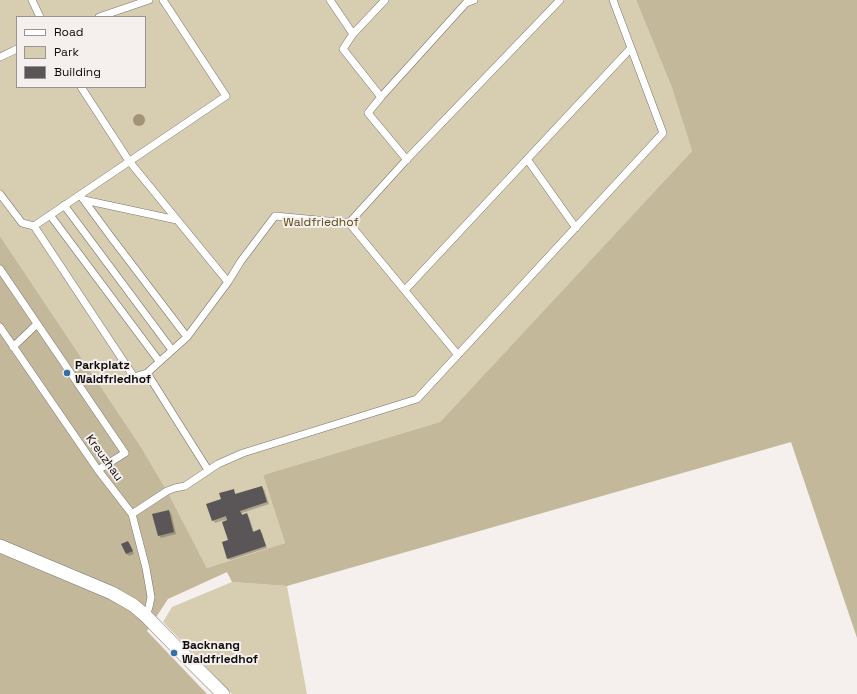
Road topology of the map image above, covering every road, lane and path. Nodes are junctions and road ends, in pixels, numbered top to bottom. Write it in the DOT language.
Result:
graph roads {
  1 [pos="32,0"];
  2 [pos="149,0"];
  3 [pos="163,0"];
  4 [pos="330,0"];
  5 [pos="385,0"];
  6 [pos="474,0"];
  7 [pos="560,0"];
  8 [pos="613,0"];
  9 [pos="40,16"];
  10 [pos="102,16"];
  11 [pos="353,34"];
  12 [pos="631,48"];
  13 [pos="16,49"];
  14 [pos="0,57"];
  15 [pos="82,88"];
  16 [pos="380,97"];
  17 [pos="527,159"];
  18 [pos="407,160"];
  19 [pos="129,161"];
  20 [pos="0,194"];
  21 [pos="82,197"];
  22 [pos="64,205"];
  23 [pos="50,215"];
  24 [pos="177,220"];
  25 [pos="348,222"];
  26 [pos="34,226"];
  27 [pos="576,228"];
  28 [pos="0,269"];
  29 [pos="228,282"];
  30 [pos="405,290"];
  31 [pos="36,324"];
  32 [pos="0,327"];
  33 [pos="187,337"];
  34 [pos="13,347"];
  35 [pos="172,350"];
  36 [pos="458,355"];
  37 [pos="159,361"];
  38 [pos="147,373"];
  39 [pos="101,468"];
  40 [pos="208,470"];
  41 [pos="132,514"];
  42 [pos="0,546"];
  43 [pos="146,616"];
  44 [pos="223,694"];
  1 -- 9 [label="lane"];
  2 -- 10 [label="lane"];
  3 -- 19 [label="lane"];
  4 -- 11 [label="lane"];
  5 -- 11 [label="lane"];
  6 -- 16 [label="lane"];
  7 -- 18 [label="lane"];
  8 -- 12 [label="lane"];
  11 -- 16 [label="lane"];
  12 -- 17 [label="lane"];
  12 -- 27 [label="lane"];
  13 -- 14 [label="lane"];
  15 -- 19 [label="lane"];
  16 -- 18 [label="lane"];
  17 -- 27 [label="lane"];
  17 -- 30 [label="lane"];
  18 -- 25 [label="lane"];
  19 -- 21 [label="lane"];
  19 -- 24 [label="lane"];
  20 -- 26 [label="lane"];
  21 -- 22 [label="lane"];
  21 -- 24 [label="lane"];
  21 -- 33 [label="lane"];
  22 -- 23 [label="lane"];
  22 -- 35 [label="lane"];
  23 -- 26 [label="lane"];
  23 -- 37 [label="lane"];
  24 -- 29 [label="lane"];
  25 -- 29 [label="lane"];
  25 -- 30 [label="lane"];
  26 -- 38 [label="lane"];
  27 -- 36 [label="lane"];
  28 -- 31 [label="lane"];
  29 -- 33 [label="lane"];
  30 -- 36 [label="lane"];
  31 -- 34 [label="lane"];
  31 -- 39 [label="lane"];
  32 -- 34 [label="lane, Kreuzhau"];
  33 -- 35 [label="lane"];
  34 -- 39 [label="lane, Kreuzhau"];
  35 -- 37 [label="lane"];
  36 -- 40 [label="lane"];
  37 -- 38 [label="lane"];
  38 -- 40 [label="lane"];
  39 -- 41 [label="lane, Kreuzhau"];
  40 -- 41 [label="lane"];
  41 -- 43 [label="lane, Kreuzhau"];
  42 -- 43 [label="street"];
  43 -- 44 [label="street"];
}
